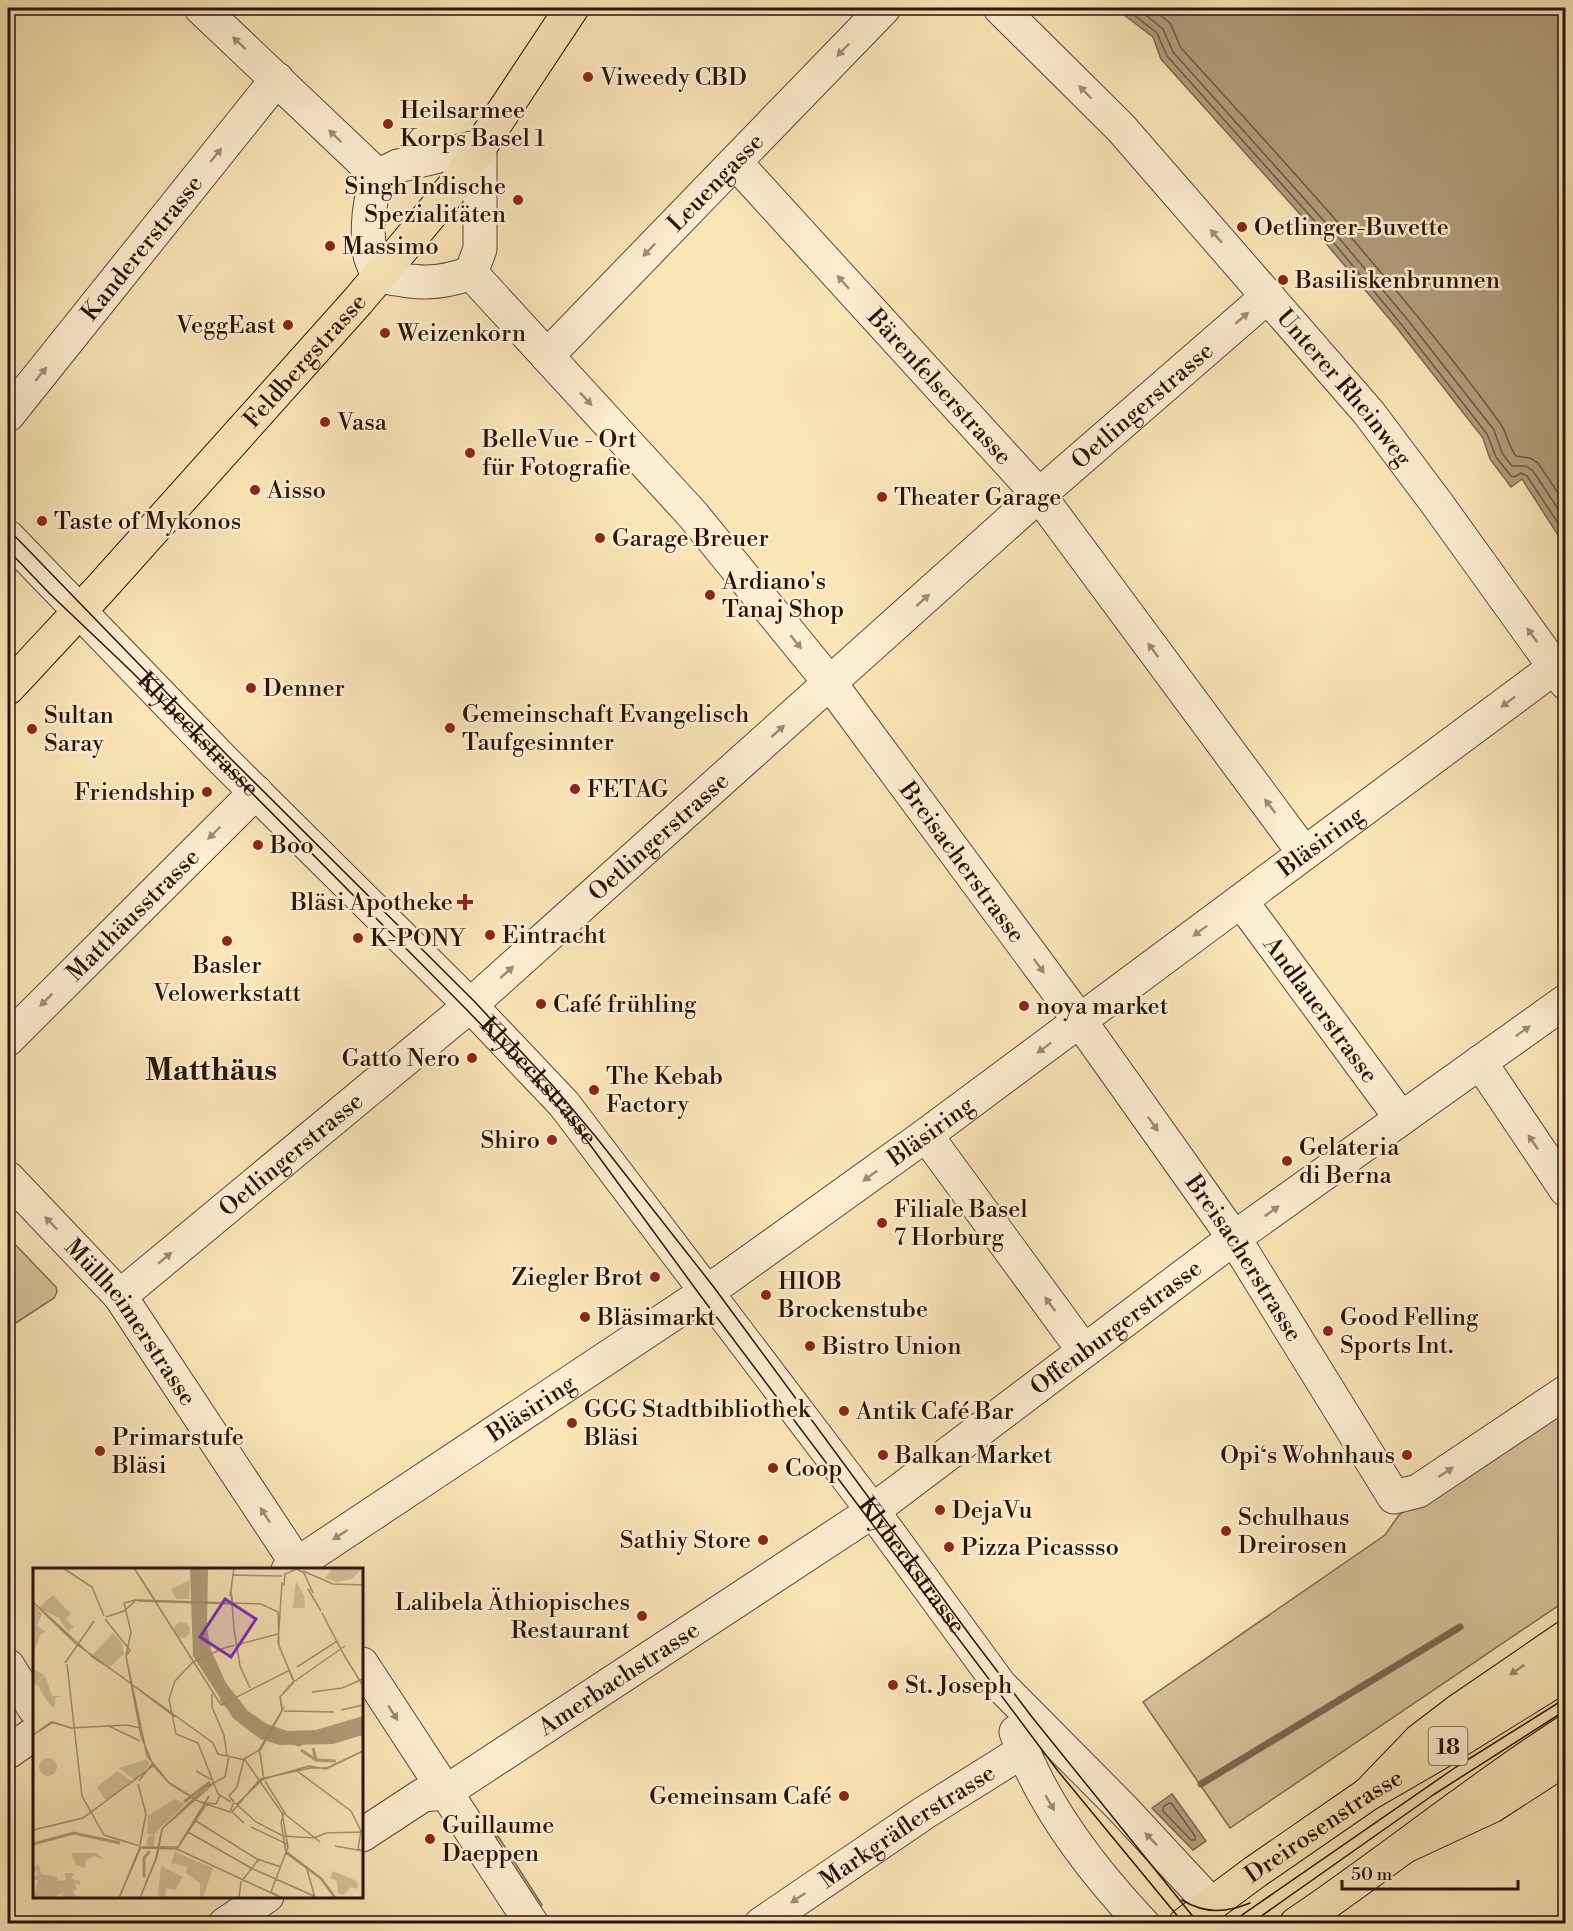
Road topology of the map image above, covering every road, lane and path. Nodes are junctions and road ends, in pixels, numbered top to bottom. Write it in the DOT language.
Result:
graph roads {
  1 [pos="201,8"];
  2 [pos="572,8"];
  3 [pos="884,8"];
  4 [pos="1000,8"];
  5 [pos="277,79"];
  6 [pos="480,146"];
  7 [pos="735,162"];
  8 [pos="378,176"];
  9 [pos="471,273"];
  10 [pos="379,276"];
  11 [pos="1268,296"];
  12 [pos="547,356"];
  13 [pos="8,415"];
  14 [pos="1039,495"];
  15 [pos="8,537"];
  16 [pos="79,611"];
  17 [pos="1560,675"];
  18 [pos="831,683"];
  19 [pos="8,688"];
  20 [pos="256,792"];
  21 [pos="1305,853"];
  22 [pos="1241,901"];
  23 [pos="1566,1001"];
  24 [pos="470,1005"];
  25 [pos="1080,1021"];
  26 [pos="8,1038"];
  27 [pos="1480,1062"];
  28 [pos="1401,1118"];
  29 [pos="926,1135"];
  30 [pos="8,1178"];
  31 [pos="1566,1190"];
  32 [pos="1234,1238"];
  33 [pos="707,1291"];
  34 [pos="120,1296"];
  35 [pos="1084,1352"];
  36 [pos="1566,1392"];
  37 [pos="872,1510"];
  38 [pos="295,1567"];
  39 [pos="1566,1637"];
  40 [pos="8,1666"];
  41 [pos="363,1666"];
  42 [pos="1566,1674"];
  43 [pos="1000,1685"];
  44 [pos="33,1706"];
  45 [pos="33,1735"];
  46 [pos="1562,1743"];
  47 [pos="1023,1751"];
  48 [pos="8,1752"];
  49 [pos="444,1793"];
  50 [pos="1368,1794"];
  51 [pos="363,1834"];
  52 [pos="264,1898"];
  53 [pos="1220,1914"];
  54 [pos="225,1923"];
  55 [pos="532,1923"];
  56 [pos="761,1923"];
  57 [pos="1143,1923"];
  58 [pos="1185,1923"];
  59 [pos="1296,1923"];
  5 -- 1 [label="street, one-way"];
  2 -- 6 [label="main road, Feldbergstrasse"];
  3 -- 7 [label="street, Leuengasse, one-way"];
  11 -- 4 [label="street, Unterer Rheinweg, one-way"];
  8 -- 5 [label="street, one-way"];
  13 -- 5 [label="street, Kandererstrasse, one-way"];
  6 -- 8 [label="street"];
  6 -- 9 [label="street"];
  6 -- 10 [label="main road, Feldbergstrasse"];
  7 -- 12 [label="street, Leuengasse, one-way"];
  14 -- 7 [label="street, Bärenfelserstrasse, one-way"];
  8 -- 10 [label="street"];
  9 -- 10 [label="street"];
  9 -- 12 [label="street, Breisacherstrasse"];
  10 -- 16 [label="main road, Feldbergstrasse"];
  14 -- 11 [label="street, Oetlingerstrasse, one-way"];
  17 -- 11 [label="street, Unterer Rheinweg, one-way"];
  12 -- 18 [label="street, Breisacherstrasse, one-way"];
  18 -- 14 [label="street, Oetlingerstrasse, one-way"];
  21 -- 14 [label="street, Bärenfelserstrasse, one-way"];
  15 -- 16 [label="street, Klybeckstrasse"];
  16 -- 19 [label="main road, Feldbergstrasse"];
  16 -- 20 [label="street, Klybeckstrasse"];
  17 -- 21 [label="street, Bläsiring, one-way"];
  24 -- 18 [label="street, Oetlingerstrasse, one-way"];
  18 -- 25 [label="street, Breisacherstrasse, one-way"];
  20 -- 24 [label="street, Klybeckstrasse"];
  20 -- 26 [label="street, Matthäusstrasse, one-way"];
  21 -- 22 [label="street, Bläsiring"];
  22 -- 25 [label="street, Bläsiring, one-way"];
  22 -- 28 [label="street, Andlauerstrasse"];
  27 -- 23 [label="street, Offenburgerstrasse, one-way"];
  24 -- 33 [label="street, Klybeckstrasse"];
  34 -- 24 [label="street, Oetlingerstrasse, one-way"];
  25 -- 29 [label="street, Bläsiring, one-way"];
  25 -- 32 [label="street, Breisacherstrasse, one-way"];
  27 -- 28 [label="street, Offenburgerstrasse"];
  31 -- 27 [label="street, one-way"];
  32 -- 28 [label="street, Offenburgerstrasse, one-way"];
  29 -- 33 [label="street, Bläsiring, one-way"];
  35 -- 29 [label="street, one-way"];
  34 -- 30 [label="street, Müllheimerstrasse, one-way"];
  32 -- 35 [label="street, Offenburgerstrasse"];
  32 -- 36 [label="street, Breisacherstrasse, one-way"];
  33 -- 37 [label="street, Klybeckstrasse"];
  33 -- 38 [label="street, Bläsiring, one-way"];
  38 -- 34 [label="street, Müllheimerstrasse, one-way"];
  35 -- 37 [label="street, Offenburgerstrasse"];
  37 -- 43 [label="street, Klybeckstrasse"];
  37 -- 49 [label="street, Amerbachstrasse"];
  39 -- 50 [label="main road, one-way"];
  40 -- 44 [label="street"];
  41 -- 49 [label="street, one-way"];
  42 -- 50 [label="main road, Dreirosenstrasse / 18"];
  43 -- 47 [label="street, Klybeckstrasse"];
  53 -- 43 [label="street, Klybeckstrasse, one-way"];
  45 -- 48 [label="street"];
  46 -- 59 [label="main road"];
  47 -- 56 [label="street, Markgräflerstrasse, one-way"];
  47 -- 57 [label="street, Klybeckstrasse, one-way"];
  49 -- 51 [label="street, Amerbachstrasse"];
  49 -- 55 [label="street"];
  50 -- 53 [label="main road, Dreirosenstrasse / 18"];
  52 -- 54 [label="street"];
  53 -- 58 [label="main road, Dreirosenstrasse / 18"];
}
